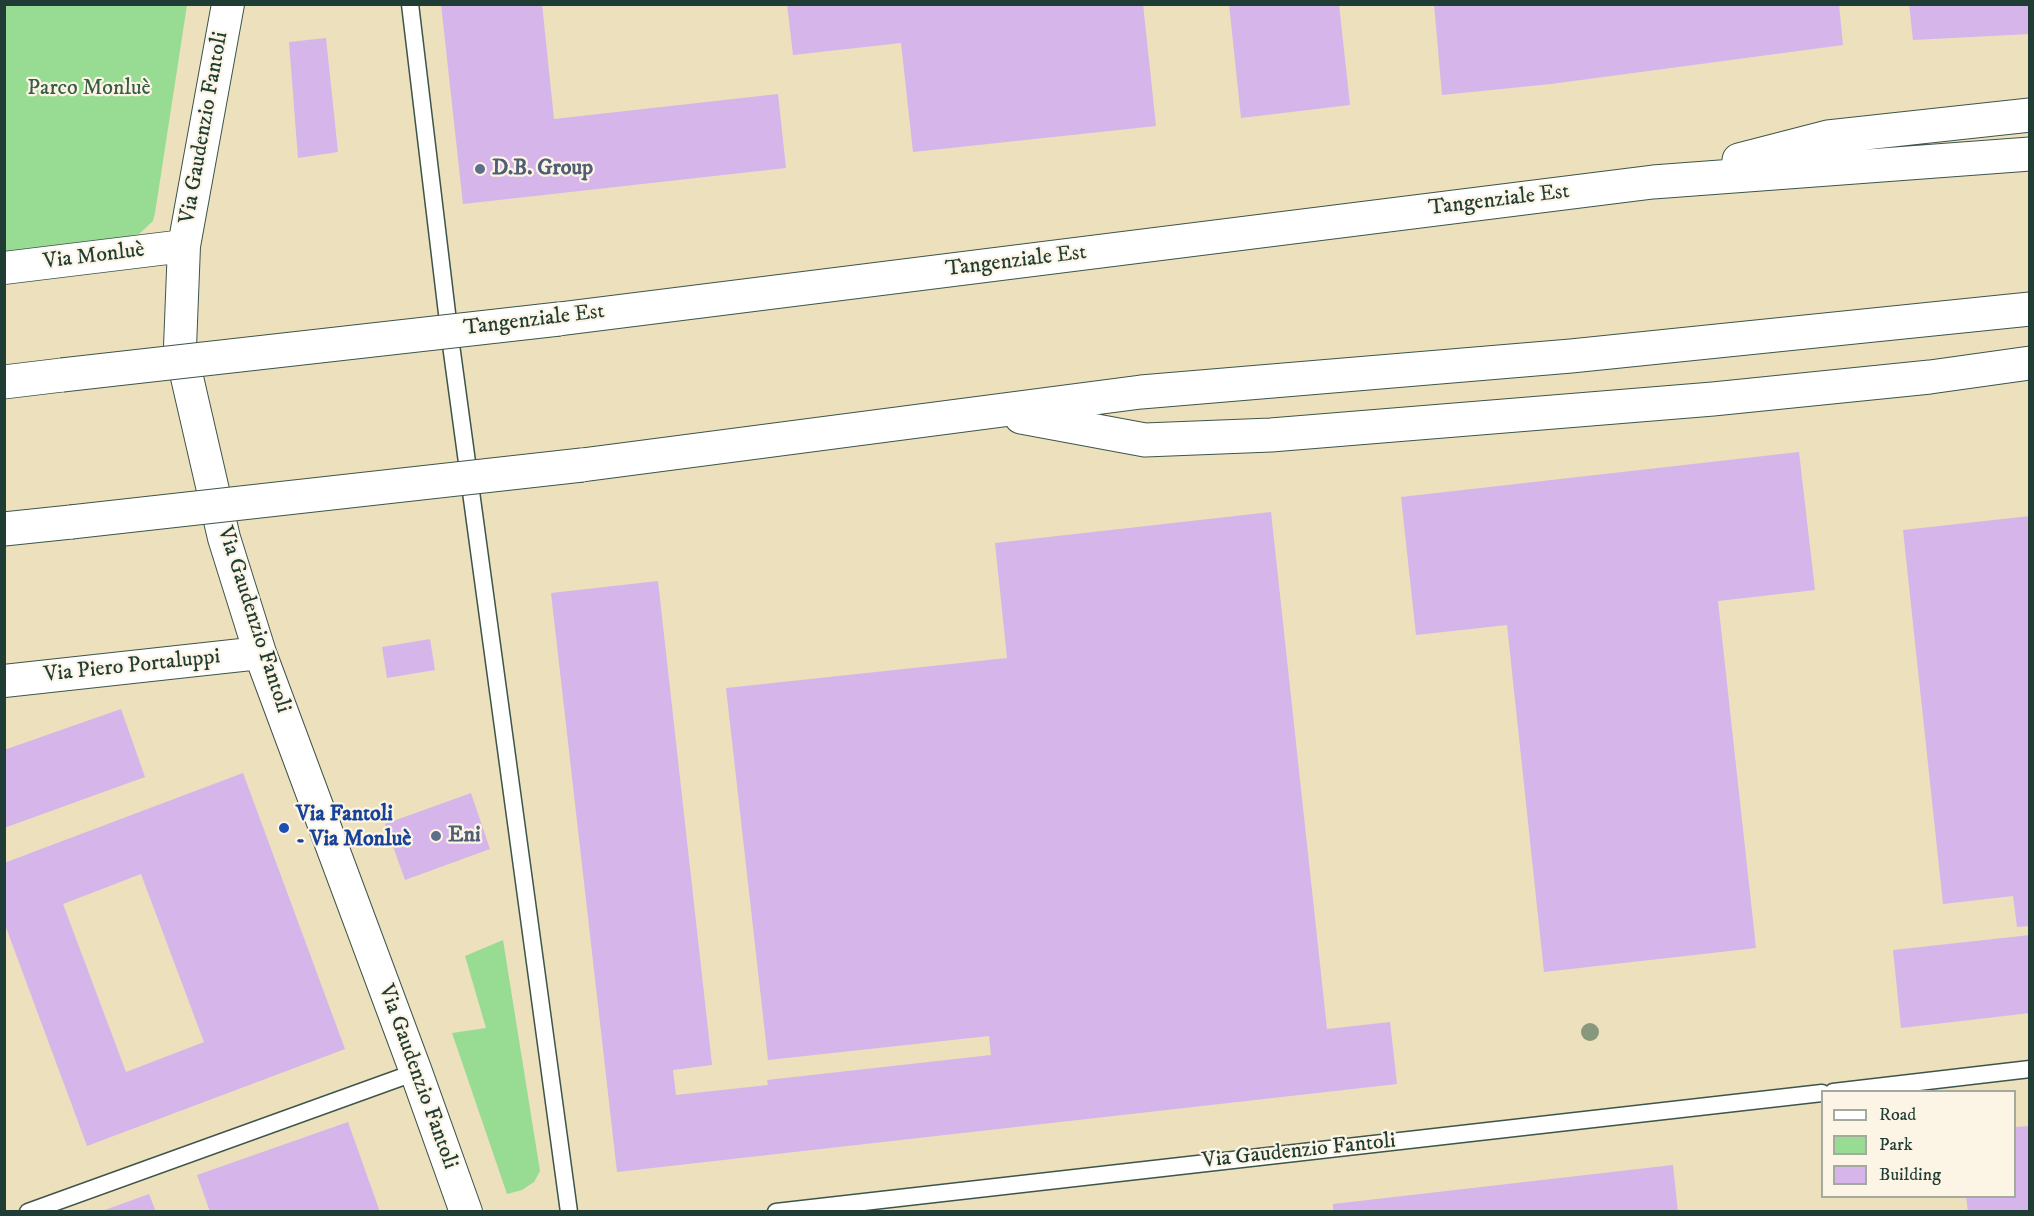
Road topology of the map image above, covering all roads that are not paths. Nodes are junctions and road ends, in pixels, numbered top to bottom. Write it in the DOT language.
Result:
graph roads {
  1 [pos="228,4"];
  2 [pos="410,4"];
  3 [pos="2030,115"];
  4 [pos="2030,154"];
  5 [pos="1653,182"];
  6 [pos="184,246"];
  7 [pos="4,267"];
  8 [pos="2030,309"];
  9 [pos="2030,363"];
  10 [pos="4,382"];
  11 [pos="993,412"];
  12 [pos="4,529"];
  13 [pos="260,653"];
  14 [pos="4,681"];
  15 [pos="2030,1069"];
  16 [pos="416,1072"];
  17 [pos="1850,1090"];
  18 [pos="1821,1093"];
  19 [pos="28,1212"];
  20 [pos="466,1212"];
  21 [pos="569,1212"];
  22 [pos="776,1212"];
  1 -- 6 [label="street, Via Gaudenzio Fantoli"];
  2 -- 21 [label="lane"];
  3 -- 5 [label="highway"];
  4 -- 5 [label="highway, Tangenziale Est"];
  5 -- 10 [label="highway, Tangenziale Est, bridge"];
  6 -- 7 [label="street, Via Monluè"];
  6 -- 13 [label="street, Via Gaudenzio Fantoli"];
  8 -- 11 [label="highway"];
  9 -- 11 [label="highway"];
  11 -- 12 [label="highway, bridge"];
  13 -- 14 [label="street, Via Piero Portaluppi"];
  13 -- 16 [label="street, Via Gaudenzio Fantoli"];
  15 -- 17 [label="lane"];
  16 -- 19 [label="lane"];
  16 -- 20 [label="street, Via Gaudenzio Fantoli"];
  18 -- 22 [label="lane, Via Gaudenzio Fantoli"];
}
